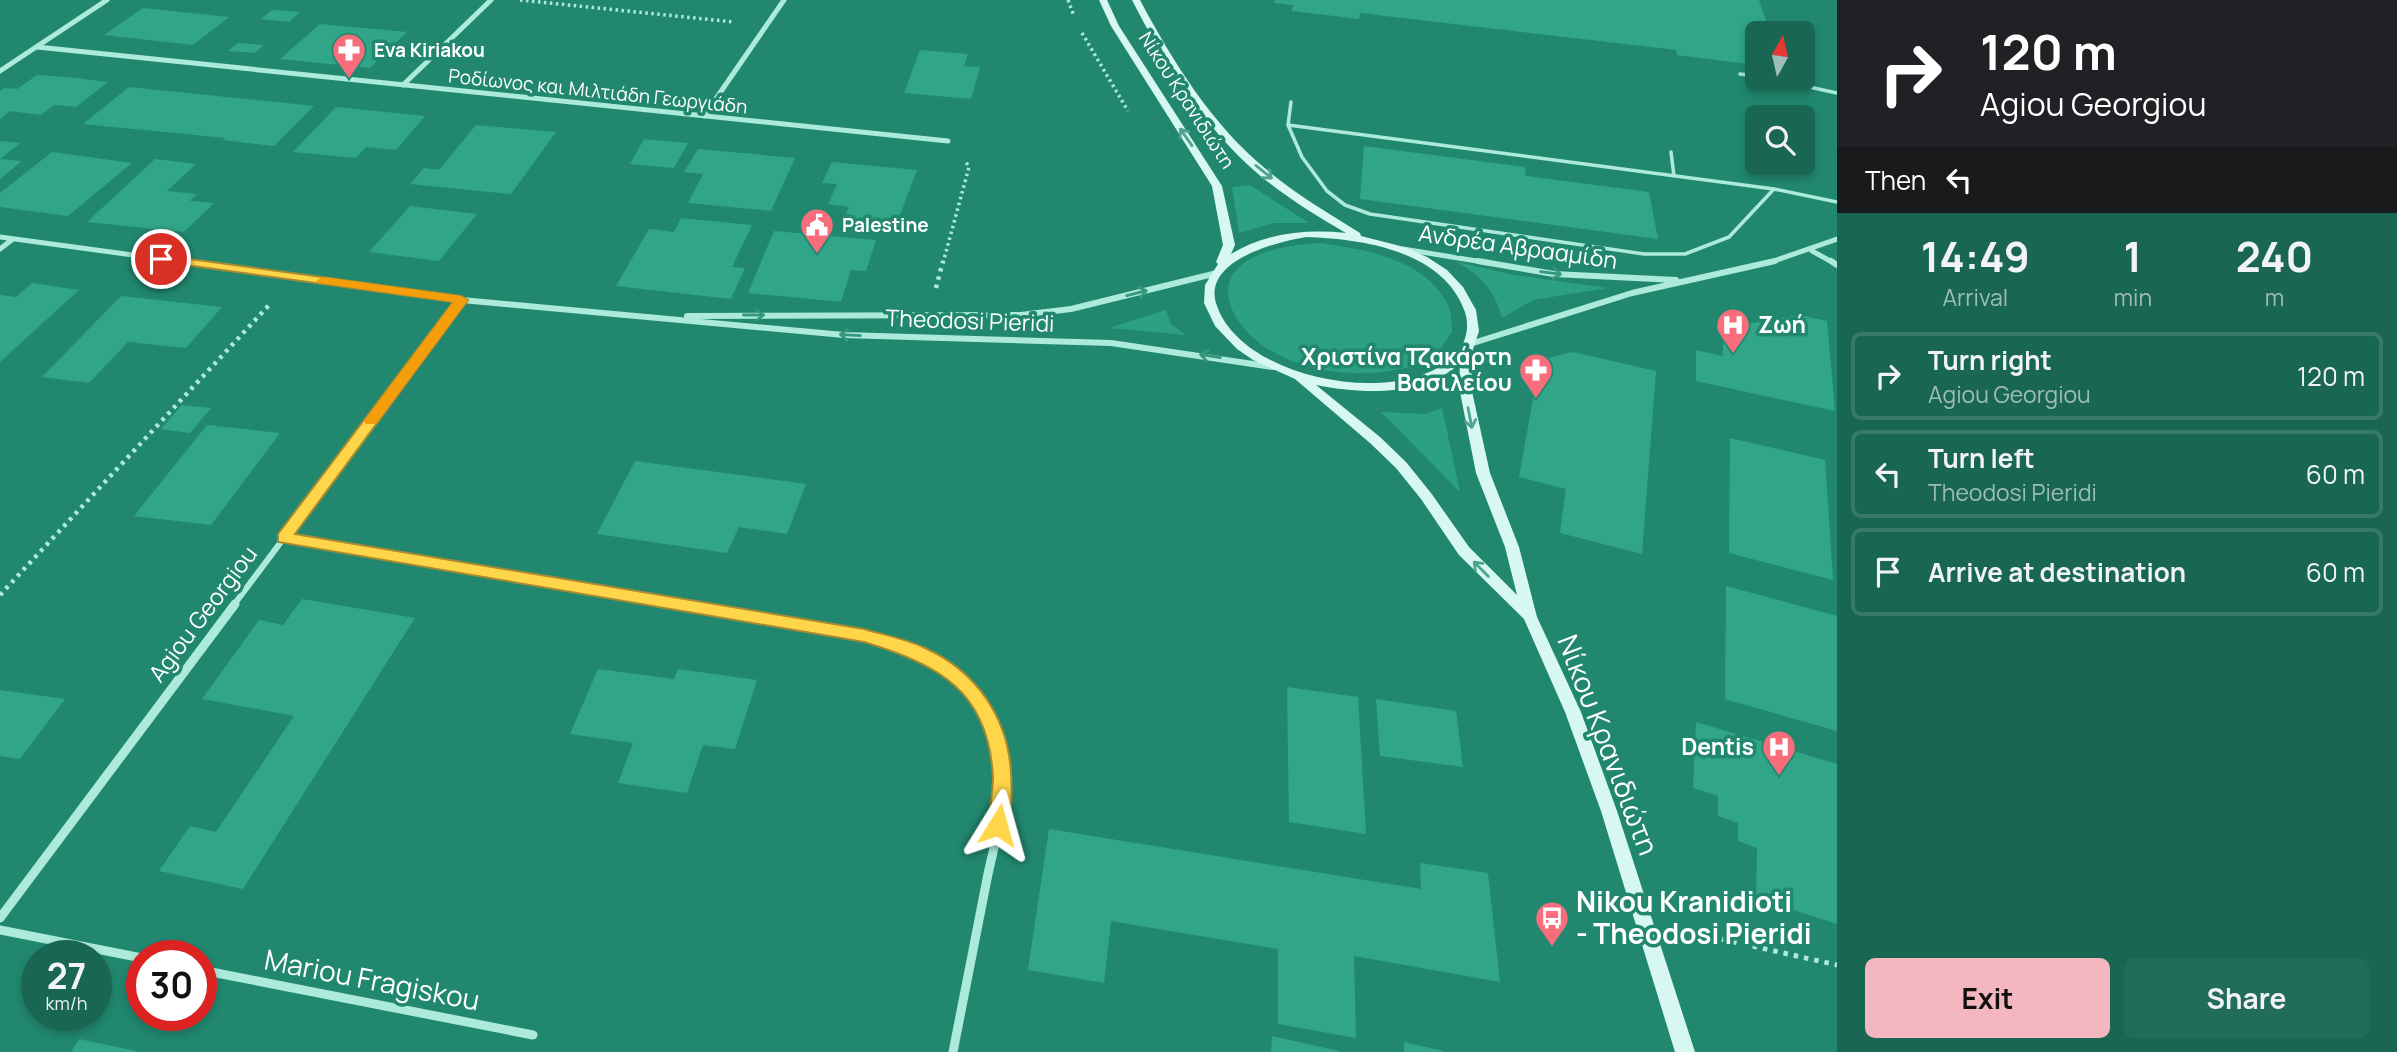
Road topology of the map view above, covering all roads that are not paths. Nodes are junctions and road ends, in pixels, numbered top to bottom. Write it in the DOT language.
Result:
graph roads {
  1 [pos="107,0"];
  2 [pos="491,0"];
  3 [pos="784,0"];
  4 [pos="1103,0"];
  5 [pos="1136,0"];
  6 [pos="37,47"];
  7 [pos="0,71"];
  8 [pos="1740,74"];
  9 [pos="1745,75"];
  10 [pos="403,85"];
  11 [pos="1815,88"];
  12 [pos="1837,93"];
  13 [pos="1292,102"];
  14 [pos="704,116"];
  15 [pos="1287,124"];
  16 [pos="948,141"];
  17 [pos="1671,152"];
  18 [pos="1674,176"];
  19 [pos="1774,189"];
  20 [pos="1837,202"];
  21 [pos="0,237"];
  22 [pos="13,239"];
  23 [pos="1364,239"];
  24 [pos="1837,239"];
  25 [pos="1387,246"];
  26 [pos="0,249"];
  27 [pos="1812,251"];
  28 [pos="1837,265"];
  29 [pos="1219,269"];
  30 [pos="1687,280"];
  31 [pos="461,300"];
  32 [pos="661,316"];
  33 [pos="1468,347"];
  34 [pos="1278,368"];
  35 [pos="1294,374"];
  36 [pos="283,538"];
  37 [pos="1530,617"];
  38 [pos="0,918"];
  39 [pos="0,930"];
  40 [pos="126,955"];
  41 [pos="217,973"];
  42 [pos="533,1035"];
  43 [pos="953,1052"];
  44 [pos="1685,1052"];
  1 -- 6 [label="street"];
  2 -- 10 [label="street"];
  3 -- 14 [label="street"];
  29 -- 4 [label="main road, Νίκου Κρανιδιώτη, one-way"];
  5 -- 23 [label="main road, Νίκου Κρανιδιώτη, one-way"];
  6 -- 7 [label="street"];
  6 -- 10 [label="street, Ροδίωνος και Μιλτιάδη Γεωργιάδη"];
  8 -- 9 [label="lane"];
  10 -- 14 [label="street, Ροδίωνος και Μιλτιάδη Γεωργιάδη"];
  11 -- 12 [label="lane"];
  13 -- 15 [label="lane"];
  14 -- 16 [label="street, Ροδίωνος και Μιλτιάδη Γεωργιάδη"];
  15 -- 18 [label="lane"];
  15 -- 19 [label="lane"];
  17 -- 18 [label="lane"];
  18 -- 19 [label="lane"];
  19 -- 20 [label="lane"];
  21 -- 22 [label="street, Theodosi Pieridi"];
  22 -- 26 [label="street"];
  22 -- 31 [label="street, Theodosi Pieridi"];
  23 -- 25 [label="main road"];
  23 -- 29 [label="main road"];
  24 -- 27 [label="street, Ανδρέα Αβρααμίδη"];
  25 -- 30 [label="street, Ανδρέα Αβρααμίδη, one-way"];
  25 -- 33 [label="main road"];
  27 -- 28 [label="street"];
  27 -- 30 [label="street, Ανδρέα Αβρααμίδη"];
  32 -- 29 [label="street, Theodosi Pieridi, one-way"];
  29 -- 34 [label="main road"];
  30 -- 33 [label="street, Ανδρέα Αβρααμίδη"];
  31 -- 32 [label="street, Theodosi Pieridi"];
  31 -- 36 [label="street, Agiou Georgiou"];
  34 -- 32 [label="street, Theodosi Pieridi, one-way"];
  33 -- 35 [label="main road"];
  33 -- 37 [label="main road, Νίκου Κρανιδιώτη, one-way"];
  34 -- 35 [label="main road"];
  37 -- 35 [label="main road, Νίκου Κρανιδιώτη, one-way"];
  36 -- 38 [label="street, Agiou Georgiou"];
  36 -- 43 [label="street"];
  37 -- 44 [label="main road, Νίκου Κρανιδιώτη"];
  39 -- 40 [label="street"];
  41 -- 42 [label="street, Mariou Fragiskou"];
}
